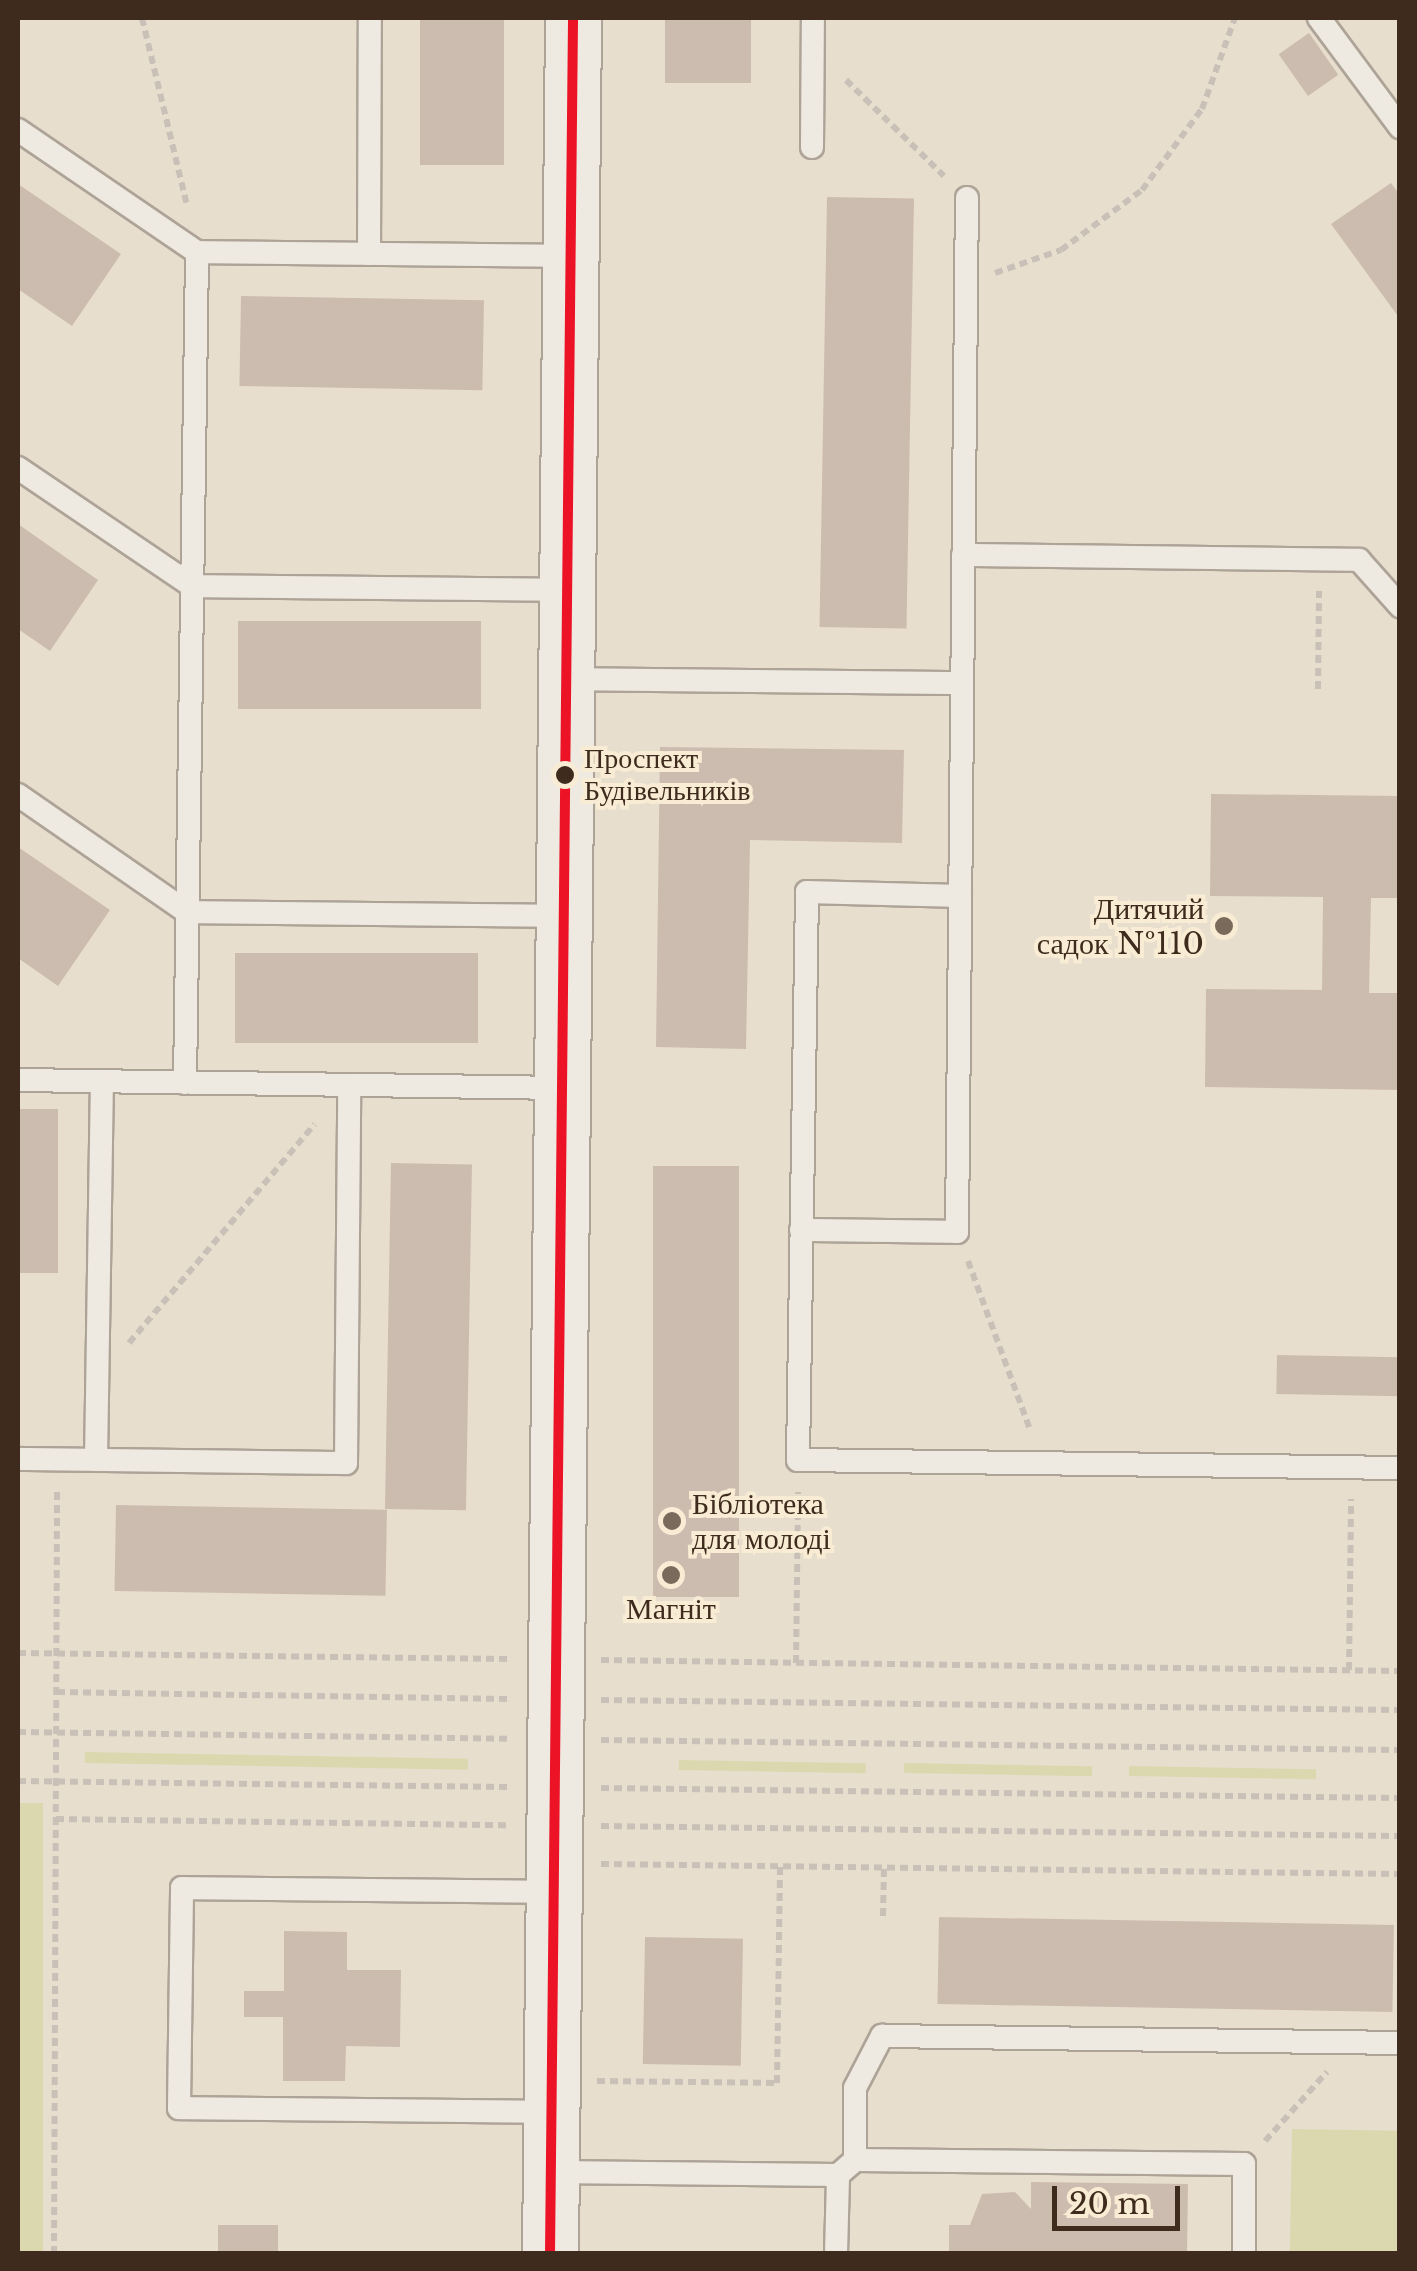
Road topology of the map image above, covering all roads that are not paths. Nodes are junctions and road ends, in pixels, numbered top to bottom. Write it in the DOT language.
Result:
graph roads {
  1 [pos="370,18"];
  2 [pos="572,18"];
  3 [pos="813,18"];
  4 [pos="1319,18"];
  5 [pos="1400,127"];
  6 [pos="18,130"];
  7 [pos="812,147"];
  8 [pos="966,198"];
  9 [pos="197,252"];
  10 [pos="369,254"];
  11 [pos="570,256"];
  12 [pos="18,468"];
  13 [pos="963,556"];
  14 [pos="192,586"];
  15 [pos="567,590"];
  16 [pos="1400,606"];
  17 [pos="566,679"];
  18 [pos="962,683"];
  19 [pos="18,795"];
  20 [pos="960,896"];
  21 [pos="187,912"];
  22 [pos="564,916"];
  23 [pos="18,1080"];
  24 [pos="102,1082"];
  25 [pos="185,1083"];
  26 [pos="348,1085"];
  27 [pos="562,1088"];
  28 [pos="801,1230"];
  29 [pos="18,1459"];
  30 [pos="96,1460"];
  31 [pos="1400,1468"];
  32 [pos="576,1878"];
  33 [pos="1400,2042"];
  34 [pos="551,2112"];
  35 [pos="846,2167"];
  36 [pos="551,2172"];
  37 [pos="550,2254"];
  38 [pos="836,2254"];
  39 [pos="1244,2254"];
  1 -- 10 [label="lane"];
  2 -- 11 [label="street"];
  3 -- 7 [label="lane"];
  4 -- 5 [label="lane"];
  6 -- 9 [label="lane"];
  8 -- 13 [label="lane"];
  9 -- 10 [label="lane"];
  9 -- 14 [label="lane"];
  10 -- 11 [label="lane"];
  11 -- 15 [label="street"];
  12 -- 14 [label="lane"];
  13 -- 16 [label="lane"];
  13 -- 18 [label="lane"];
  14 -- 15 [label="lane"];
  14 -- 21 [label="lane"];
  15 -- 17 [label="street"];
  17 -- 18 [label="lane"];
  17 -- 22 [label="street"];
  18 -- 20 [label="lane"];
  19 -- 21 [label="lane"];
  20 -- 28 [label="lane"];
  20 -- 28 [label="lane"];
  21 -- 22 [label="lane"];
  21 -- 25 [label="lane"];
  22 -- 27 [label="street"];
  23 -- 24 [label="lane"];
  24 -- 25 [label="lane"];
  24 -- 30 [label="lane"];
  25 -- 26 [label="lane"];
  26 -- 27 [label="lane"];
  26 -- 30 [label="lane"];
  27 -- 32 [label="street"];
  28 -- 31 [label="lane"];
  29 -- 30 [label="lane"];
  32 -- 34 [label="street"];
  32 -- 34 [label="lane"];
  33 -- 35 [label="lane"];
  34 -- 36 [label="street"];
  35 -- 36 [label="lane"];
  35 -- 38 [label="lane"];
  35 -- 39 [label="lane"];
  36 -- 37 [label="street"];
}
